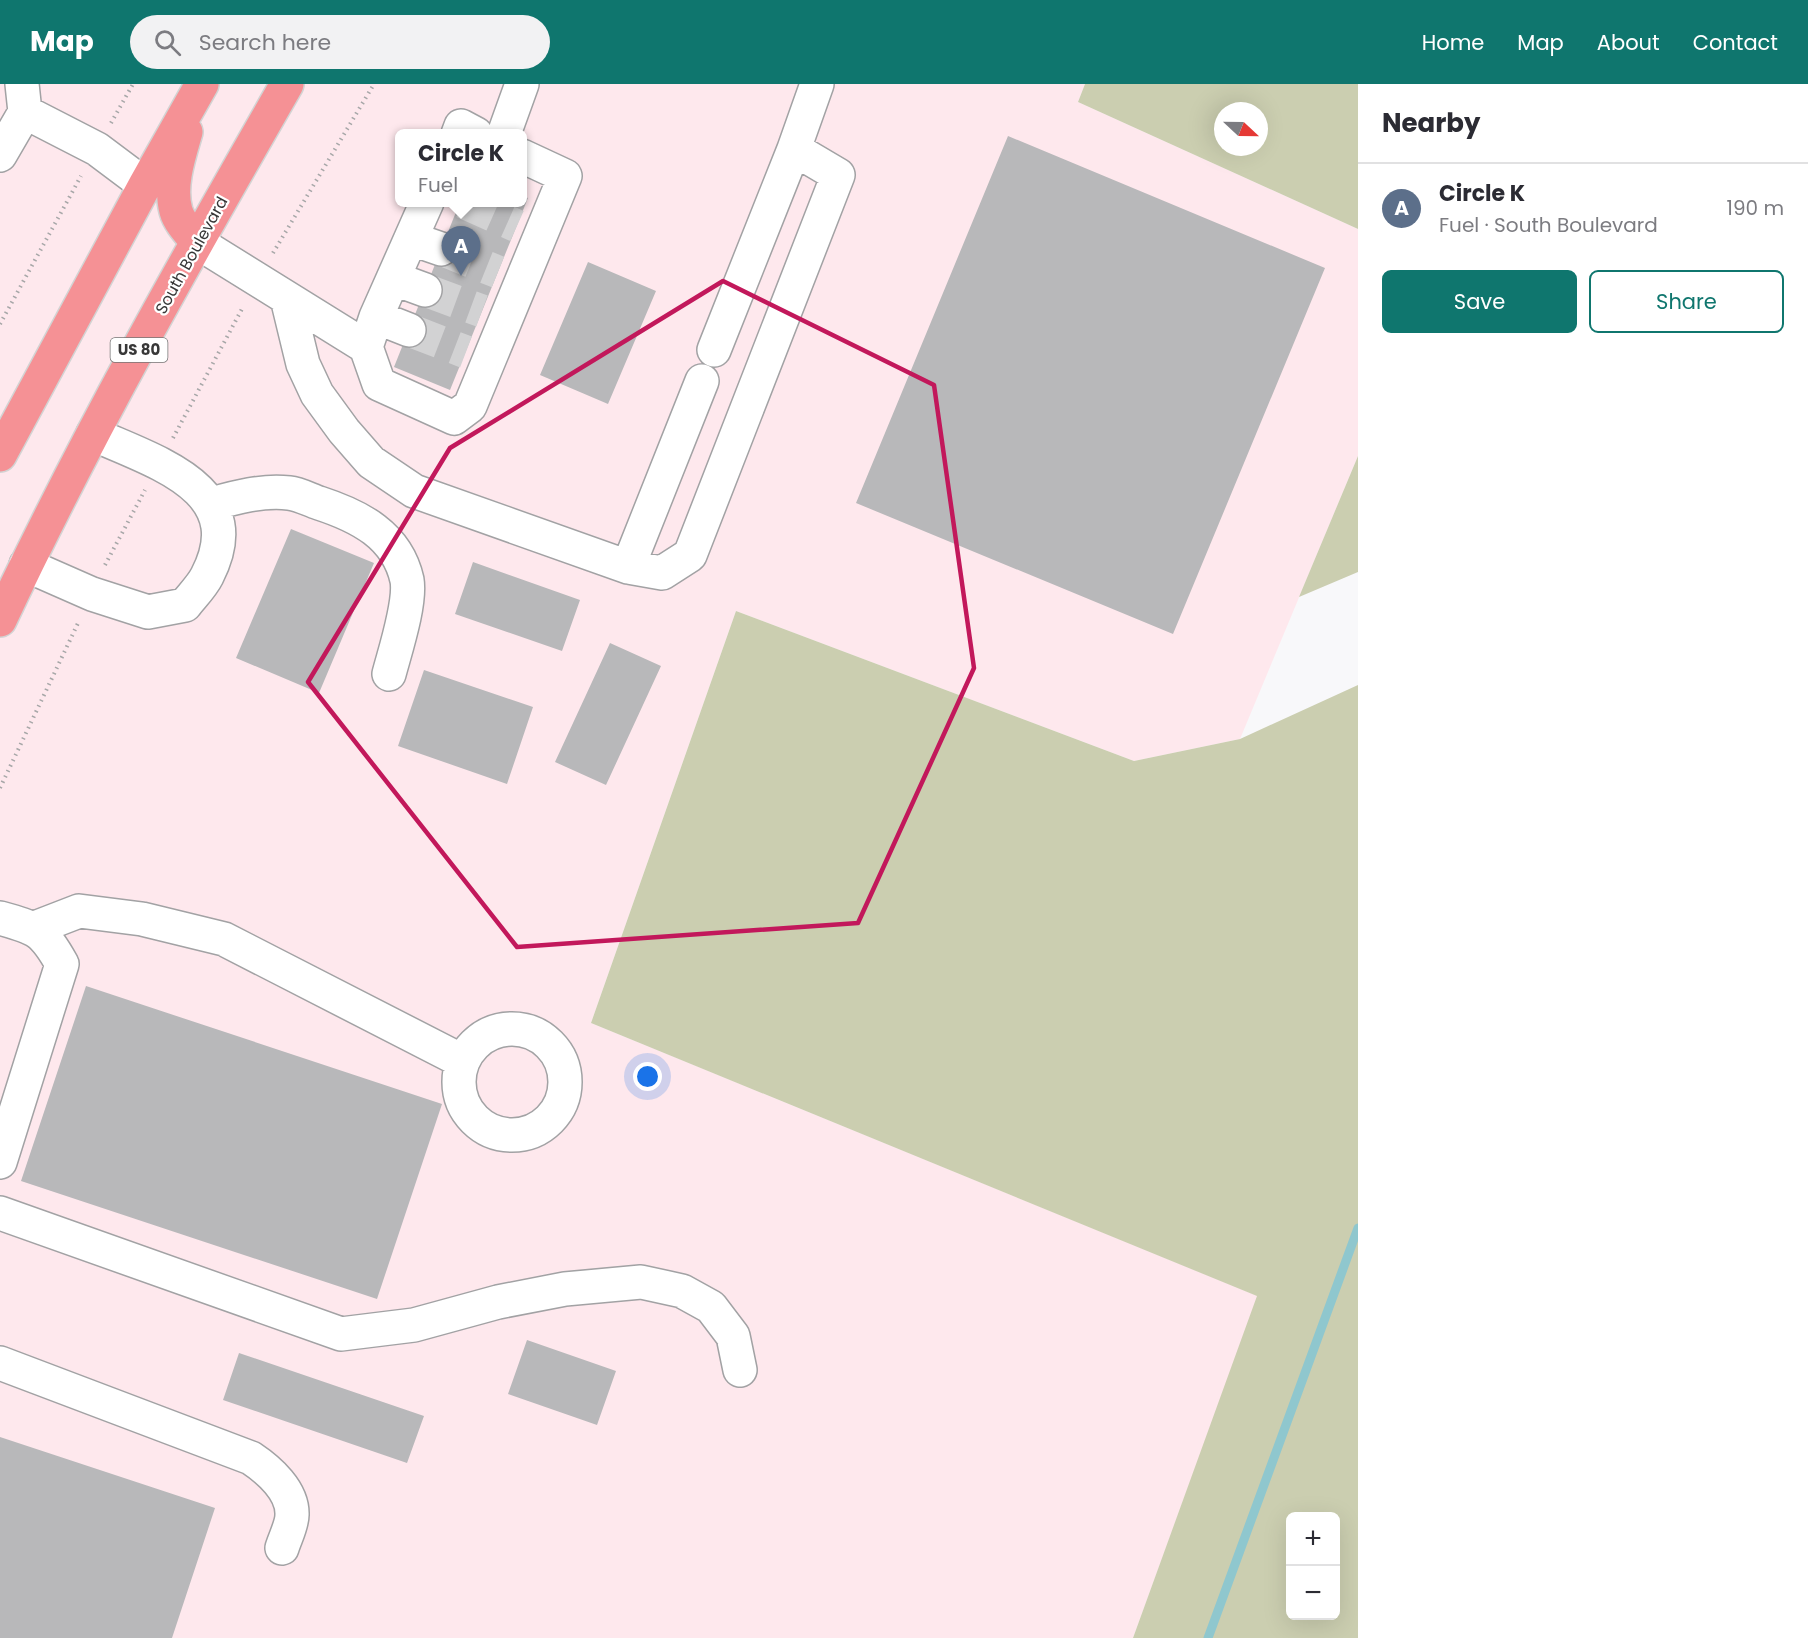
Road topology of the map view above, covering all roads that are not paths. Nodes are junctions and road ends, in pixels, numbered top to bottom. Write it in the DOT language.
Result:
graph roads {
  1 [pos="286,84"];
  2 [pos="522,84"];
  3 [pos="817,84"];
  4 [pos="202,85"];
  5 [pos="23,98"];
  6 [pos="506,129"];
  7 [pos="794,149"];
  8 [pos="0,155"];
  9 [pos="527,158"];
  10 [pos="144,184"];
  11 [pos="427,207"];
  12 [pos="197,242"];
  13 [pos="395,279"];
  14 [pos="425,290"];
  15 [pos="287,298"];
  16 [pos="409,330"];
  17 [pos="371,332"];
  18 [pos="714,350"];
  19 [pos="702,381"];
  20 [pos="93,434"];
  21 [pos="0,455"];
  22 [pos="212,504"];
  23 [pos="26,565"];
  24 [pos="628,567"];
  25 [pos="0,620"];
  26 [pos="389,674"];
  27 [pos="0,918"];
  28 [pos="35,928"];
  29 [pos="462,1061"];
  30 [pos="0,1162"];
  31 [pos="0,1213"];
  32 [pos="0,1363"];
  33 [pos="740,1370"];
  34 [pos="282,1548"];
  1 -- 12 [label="highway, South Boulevard / US 80"];
  2 -- 6 [label="lane"];
  3 -- 7 [label="lane"];
  4 -- 10 [label="highway"];
  4 -- 12 [label="highway"];
  5 -- 8 [label="lane"];
  5 -- 10 [label="lane"];
  7 -- 18 [label="lane"];
  7 -- 24 [label="lane"];
  9 -- 17 [label="lane"];
  10 -- 21 [label="highway"];
  11 -- 13 [label="lane"];
  12 -- 15 [label="lane"];
  12 -- 20 [label="highway, South Boulevard / US 80"];
  13 -- 14 [label="lane"];
  13 -- 17 [label="lane"];
  15 -- 17 [label="lane"];
  15 -- 24 [label="lane"];
  16 -- 17 [label="lane"];
  19 -- 24 [label="lane"];
  20 -- 22 [label="lane"];
  20 -- 23 [label="highway, South Boulevard / US 80"];
  22 -- 23 [label="lane"];
  22 -- 26 [label="lane"];
  23 -- 25 [label="highway, South Boulevard / US 80"];
  27 -- 28 [label="lane"];
  28 -- 29 [label="lane"];
  28 -- 30 [label="lane"];
  31 -- 33 [label="lane"];
  32 -- 34 [label="lane"];
}
